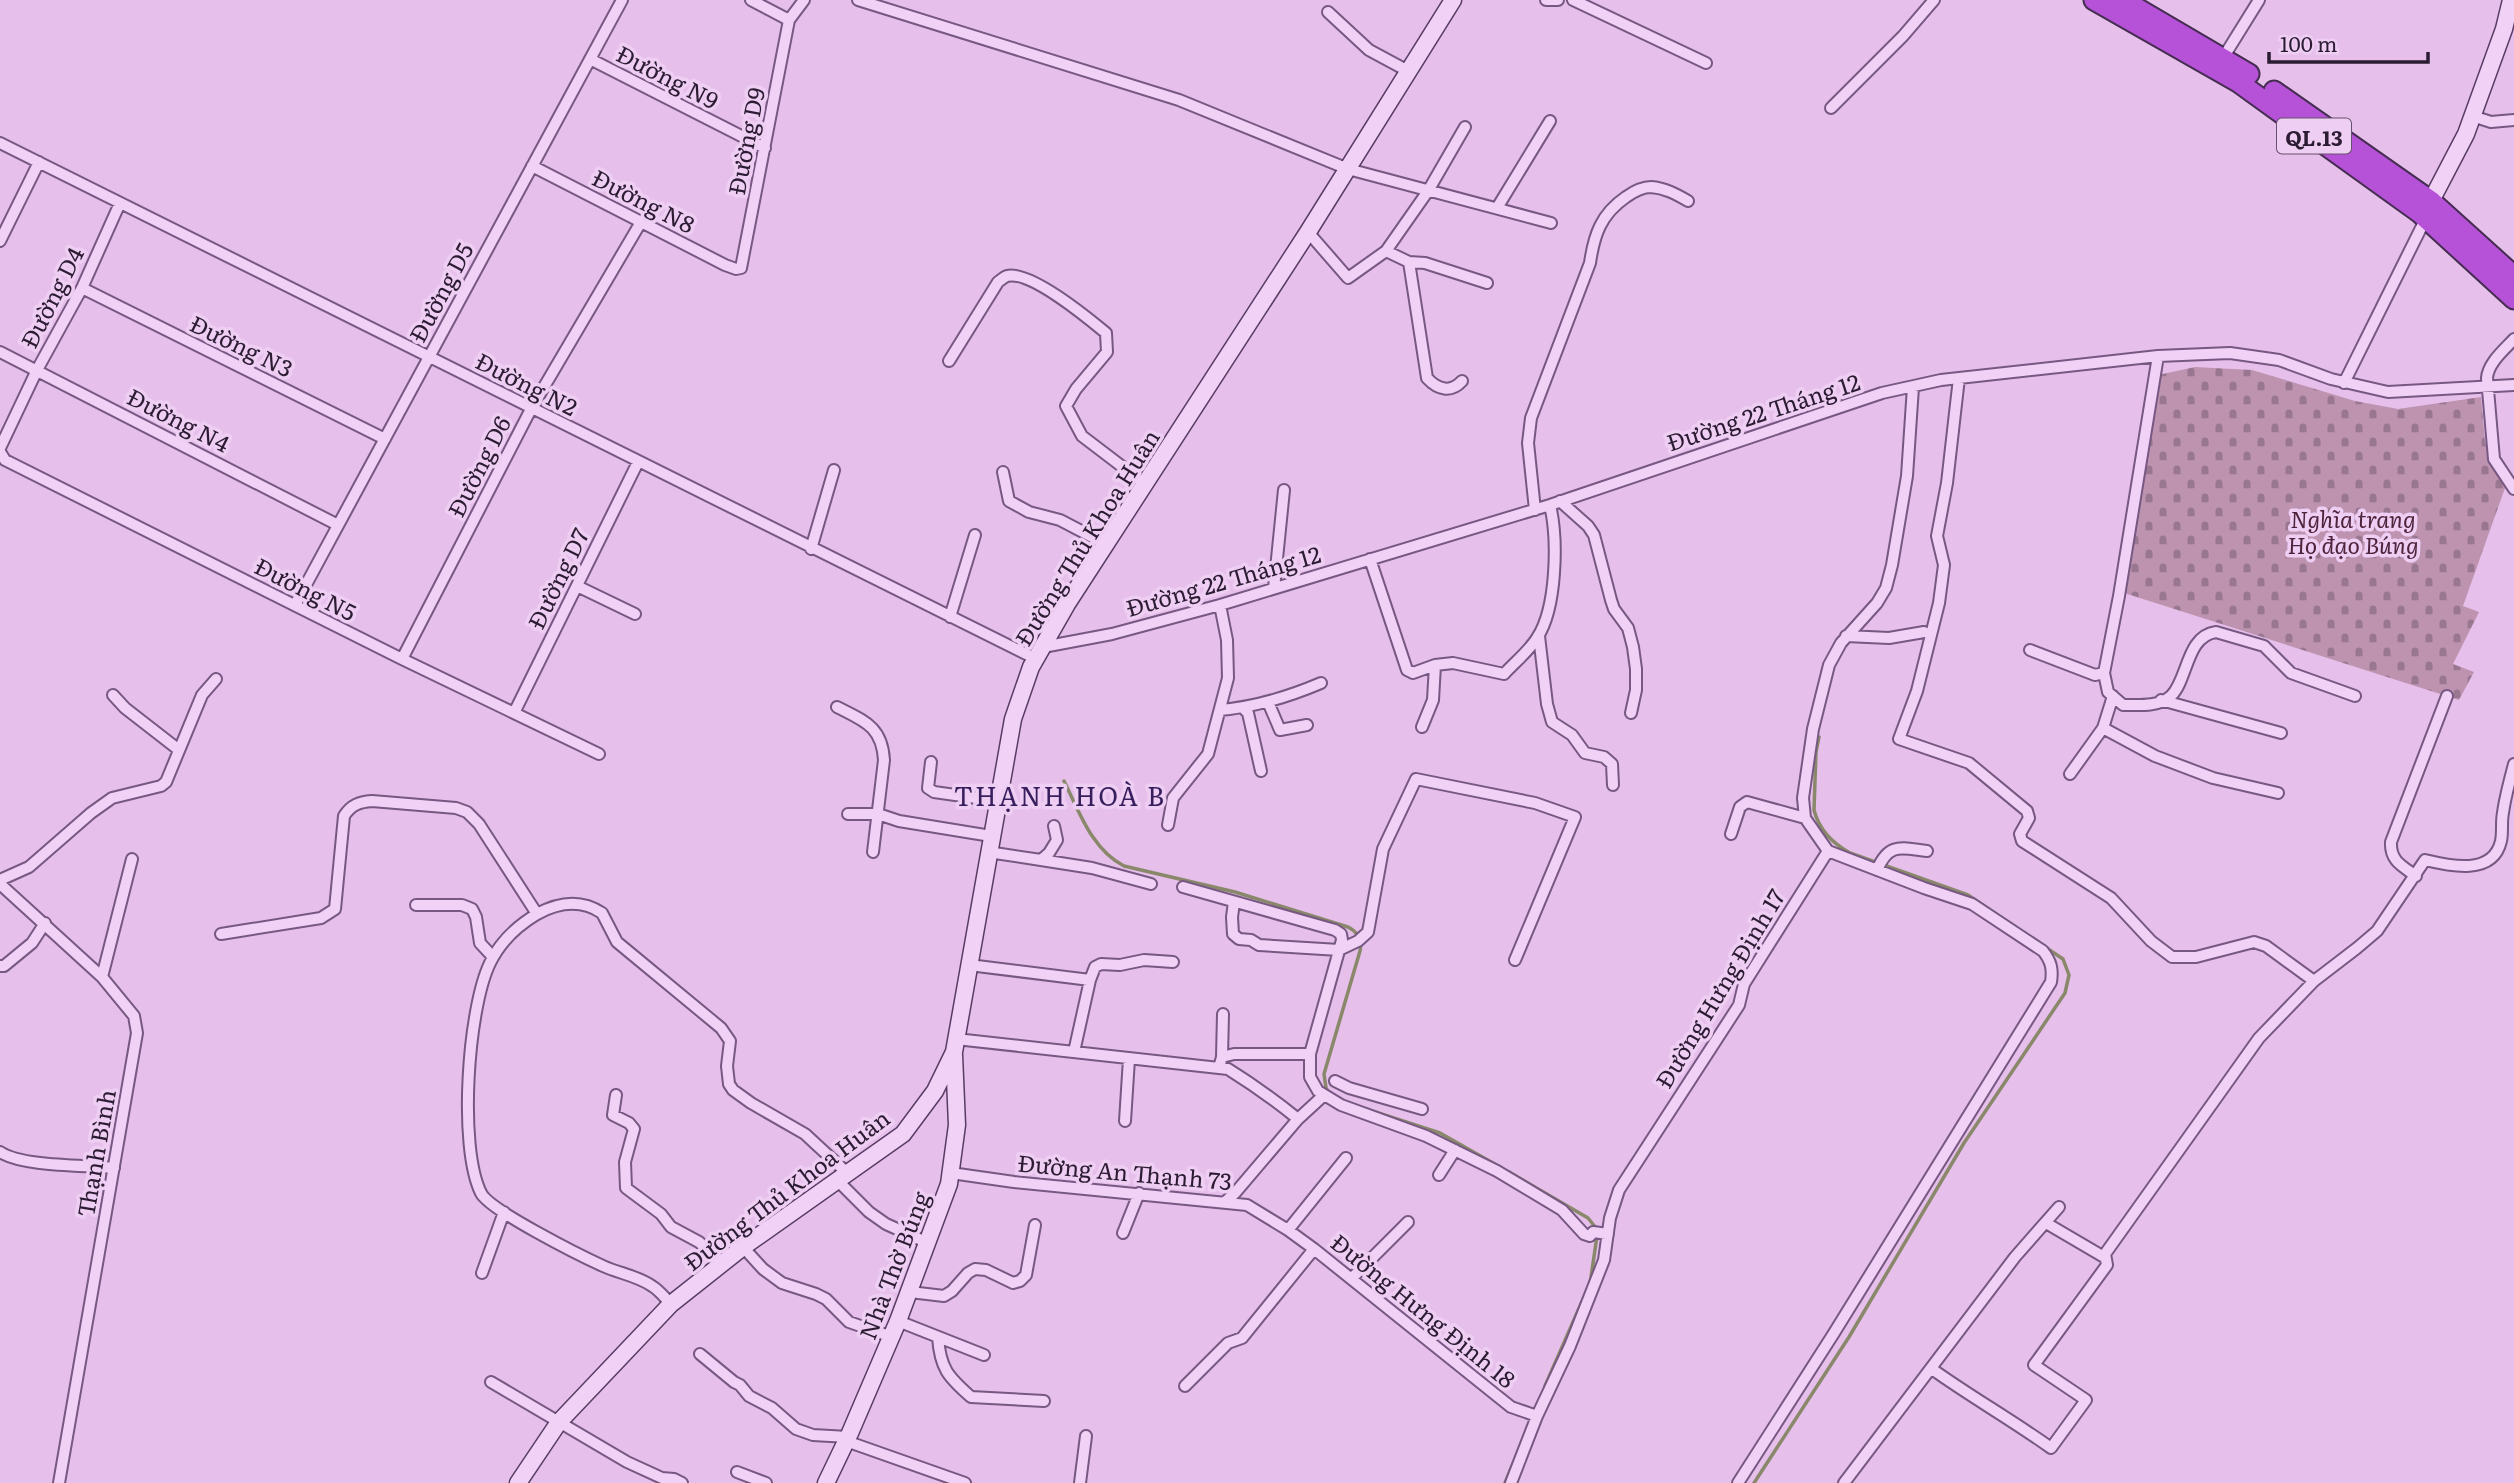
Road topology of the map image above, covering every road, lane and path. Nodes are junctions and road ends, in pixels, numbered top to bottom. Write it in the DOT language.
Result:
graph roads {
  1 [pos="622,0"];
  2 [pos="751,0"];
  3 [pos="804,0"];
  4 [pos="858,0"];
  5 [pos="1453,0"];
  6 [pos="1546,0"];
  7 [pos="1558,0"];
  8 [pos="1573,0"];
  9 [pos="1934,0"];
  10 [pos="2094,0"];
  11 [pos="2123,0"];
  12 [pos="2259,0"];
  13 [pos="2511,0"];
  14 [pos="1328,12"];
  15 [pos="789,20"];
  16 [pos="2223,58"];
  17 [pos="590,59"];
  18 [pos="1706,63"];
  19 [pos="1408,71"];
  20 [pos="1831,108"];
  21 [pos="2472,116"];
  22 [pos="2514,120"];
  23 [pos="1550,121"];
  24 [pos="1465,127"];
  25 [pos="0,143"];
  26 [pos="765,148"];
  27 [pos="39,162"];
  28 [pos="532,166"];
  29 [pos="1348,169"];
  30 [pos="1428,191"];
  31 [pos="1688,201"];
  32 [pos="120,203"];
  33 [pos="1497,208"];
  34 [pos="2428,209"];
  35 [pos="641,222"];
  36 [pos="1551,223"];
  37 [pos="1308,232"];
  38 [pos="0,241"];
  39 [pos="1386,251"];
  40 [pos="1409,262"];
  41 [pos="738,269"];
  42 [pos="2514,276"];
  43 [pos="1487,283"];
  44 [pos="82,288"];
  45 [pos="2514,299"];
  46 [pos="2514,339"];
  47 [pos="0,352"];
  48 [pos="2158,356"];
  49 [pos="428,358"];
  50 [pos="949,361"];
  51 [pos="37,370"];
  52 [pos="1959,378"];
  53 [pos="1462,381"];
  54 [pos="2344,383"];
  55 [pos="2514,385"];
  56 [pos="1913,387"];
  57 [pos="2487,387"];
  58 [pos="531,409"];
  59 [pos="384,439"];
  60 [pos="0,450"];
  61 [pos="638,462"];
  62 [pos="834,470"];
  63 [pos="1003,472"];
  64 [pos="1145,484"];
  65 [pos="2514,489"];
  66 [pos="1284,491"];
  67 [pos="1555,503"];
  68 [pos="1535,510"];
  69 [pos="338,524"];
  70 [pos="975,535"];
  71 [pos="1106,544"];
  72 [pos="811,549"];
  73 [pos="1370,559"];
  74 [pos="577,586"];
  75 [pos="1274,588"];
  76 [pos="295,605"];
  77 [pos="1220,605"];
  78 [pos="635,614"];
  79 [pos="950,617"];
  80 [pos="1924,632"];
  81 [pos="1539,636"];
  82 [pos="1846,636"];
  83 [pos="2030,650"];
  84 [pos="1040,653"];
  85 [pos="402,659"];
  86 [pos="1435,665"];
  87 [pos="2104,673"];
  88 [pos="216,679"];
  89 [pos="1321,683"];
  90 [pos="113,695"];
  91 [pos="2113,696"];
  92 [pos="2355,696"];
  93 [pos="2447,696"];
  94 [pos="2161,700"];
  95 [pos="1268,702"];
  96 [pos="837,706"];
  97 [pos="1243,708"];
  98 [pos="1220,710"];
  99 [pos="514,713"];
  100 [pos="1631,713"];
  101 [pos="1307,725"];
  102 [pos="1422,727"];
  103 [pos="2103,728"];
  104 [pos="2281,733"];
  105 [pos="179,750"];
  106 [pos="598,754"];
  107 [pos="931,762"];
  108 [pos="2514,764"];
  109 [pos="1261,771"];
  110 [pos="2070,774"];
  111 [pos="1613,785"];
  112 [pos="2277,793"];
  113 [pos="998,801"];
  114 [pos="848,814"];
  115 [pos="878,814"];
  116 [pos="1805,818"];
  117 [pos="1168,825"];
  118 [pos="1054,827"];
  119 [pos="1731,834"];
  120 [pos="989,844"];
  121 [pos="1828,851"];
  122 [pos="1927,851"];
  123 [pos="873,852"];
  124 [pos="132,859"];
  125 [pos="1041,860"];
  126 [pos="1880,864"];
  127 [pos="2416,876"];
  128 [pos="0,882"];
  129 [pos="1151,884"];
  130 [pos="1183,887"];
  131 [pos="1234,902"];
  132 [pos="416,905"];
  133 [pos="537,914"];
  134 [pos="45,923"];
  135 [pos="221,934"];
  136 [pos="1339,950"];
  137 [pos="494,957"];
  138 [pos="1515,960"];
  139 [pos="1173,962"];
  140 [pos="969,965"];
  141 [pos="0,966"];
  142 [pos="102,977"];
  143 [pos="1090,980"];
  144 [pos="2314,981"];
  145 [pos="1223,1014"];
  146 [pos="955,1046"];
  147 [pos="1074,1052"];
  148 [pos="1310,1054"];
  149 [pos="1129,1059"];
  150 [pos="1220,1062"];
  151 [pos="1335,1081"];
  152 [pos="617,1095"];
  153 [pos="1323,1096"];
  154 [pos="1344,1098"];
  155 [pos="1422,1109"];
  156 [pos="1298,1119"];
  157 [pos="1125,1121"];
  158 [pos="1455,1150"];
  159 [pos="0,1152"];
  160 [pos="1346,1158"];
  161 [pos="114,1168"];
  162 [pos="951,1173"];
  163 [pos="1439,1175"];
  164 [pos="841,1176"];
  165 [pos="1139,1193"];
  166 [pos="1225,1202"];
  167 [pos="2059,1207"];
  168 [pos="504,1212"];
  169 [pos="1408,1222"];
  170 [pos="2046,1223"];
  171 [pos="1035,1225"];
  172 [pos="1288,1230"];
  173 [pos="1123,1233"];
  174 [pos="1608,1234"];
  175 [pos="928,1243"];
  176 [pos="743,1247"];
  177 [pos="1314,1249"];
  178 [pos="2104,1257"];
  179 [pos="721,1262"];
  180 [pos="482,1273"];
  181 [pos="1352,1279"];
  182 [pos="910,1292"];
  183 [pos="671,1304"];
  184 [pos="898,1321"];
  185 [pos="938,1336"];
  186 [pos="891,1337"];
  187 [pos="700,1354"];
  188 [pos="984,1354"];
  189 [pos="1932,1369"];
  190 [pos="491,1382"];
  191 [pos="1185,1386"];
  192 [pos="1044,1401"];
  193 [pos="1537,1416"];
  194 [pos="559,1422"];
  195 [pos="1086,1436"];
  196 [pos="847,1439"];
  197 [pos="737,1472"];
  198 [pos="59,1483"];
  199 [pos="518,1483"];
  200 [pos="682,1483"];
  201 [pos="766,1483"];
  202 [pos="825,1483"];
  203 [pos="965,1483"];
  204 [pos="1080,1483"];
  205 [pos="1511,1483"];
  206 [pos="1738,1483"];
  207 [pos="1844,1483"];
  1 -- 17 [label="street, Đường D5"];
  2 -- 15 [label="street"];
  3 -- 15 [label="street"];
  4 -- 29 [label="street"];
  5 -- 19 [label="main road, Đường Thủ Khoa Huân"];
  6 -- 7 [label="street"];
  8 -- 18 [label="street"];
  9 -- 20 [label="street"];
  10 -- 34 [label="highway, QL.13"];
  11 -- 16 [label="highway, QL.13"];
  12 -- 16 [label="street"];
  13 -- 21 [label="main road"];
  14 -- 19 [label="street"];
  15 -- 26 [label="street, Đường D9"];
  16 -- 34 [label="highway, QL.13"];
  17 -- 26 [label="street, Đường N9"];
  17 -- 28 [label="street, Đường D5"];
  19 -- 29 [label="main road, Đường Thủ Khoa Huân"];
  21 -- 22 [label="street"];
  21 -- 34 [label="main road"];
  23 -- 33 [label="street"];
  24 -- 30 [label="street"];
  25 -- 27 [label="street, Đường N2"];
  26 -- 41 [label="street, Đường D9"];
  27 -- 32 [label="street, Đường N2"];
  27 -- 38 [label="street"];
  28 -- 35 [label="street, Đường N8"];
  28 -- 49 [label="street, Đường D5"];
  29 -- 30 [label="street"];
  29 -- 37 [label="main road, Đường Thủ Khoa Huân"];
  30 -- 33 [label="street"];
  30 -- 39 [label="street"];
  31 -- 68 [label="street"];
  32 -- 44 [label="street, Đường D4"];
  32 -- 49 [label="street, Đường N2"];
  33 -- 36 [label="street"];
  34 -- 42 [label="highway, QL.13"];
  34 -- 45 [label="highway, QL.13"];
  34 -- 54 [label="street"];
  35 -- 41 [label="street, Đường N8"];
  35 -- 58 [label="street, Đường D6"];
  37 -- 39 [label="street"];
  37 -- 64 [label="main road, Đường Thủ Khoa Huân"];
  39 -- 40 [label="street"];
  40 -- 43 [label="street"];
  40 -- 53 [label="street"];
  44 -- 51 [label="street, Đường D4"];
  44 -- 59 [label="street, Đường N3"];
  46 -- 57 [label="street"];
  47 -- 51 [label="street, Đường N4"];
  48 -- 52 [label="street, Đường 22 Tháng 12"];
  48 -- 54 [label="street, Đường 22 Tháng 12"];
  48 -- 87 [label="street"];
  49 -- 58 [label="street, Đường N2"];
  49 -- 59 [label="street, Đường D5"];
  50 -- 64 [label="street"];
  51 -- 60 [label="street, Đường D4"];
  51 -- 69 [label="street, Đường N4"];
  52 -- 56 [label="street, Đường 22 Tháng 12"];
  52 -- 144 [label="street"];
  54 -- 57 [label="street, Đường 22 Tháng 12"];
  55 -- 57 [label="street, Đường 22 Tháng 12"];
  56 -- 67 [label="street, Đường 22 Tháng 12"];
  56 -- 82 [label="street"];
  57 -- 65 [label="street"];
  58 -- 61 [label="street, Đường N2"];
  58 -- 85 [label="street, Đường D6"];
  59 -- 69 [label="street, Đường D5"];
  60 -- 76 [label="street, Đường N5"];
  61 -- 72 [label="street, Đường N2"];
  61 -- 74 [label="street, Đường D7"];
  62 -- 72 [label="street"];
  63 -- 71 [label="street"];
  64 -- 71 [label="main road, Đường Thủ Khoa Huân"];
  66 -- 75 [label="street"];
  67 -- 68 [label="street, Đường 22 Tháng 12"];
  67 -- 81 [label="street"];
  67 -- 100 [label="street"];
  68 -- 73 [label="street, Đường 22 Tháng 12"];
  69 -- 76 [label="street, Đường D5"];
  70 -- 79 [label="street"];
  71 -- 84 [label="main road, Đường Thủ Khoa Huân"];
  72 -- 79 [label="street, Đường N2"];
  73 -- 75 [label="street, Đường 22 Tháng 12"];
  73 -- 86 [label="street"];
  74 -- 78 [label="street"];
  74 -- 99 [label="street, Đường D7"];
  75 -- 77 [label="street, Đường 22 Tháng 12"];
  76 -- 85 [label="street, Đường N5"];
  77 -- 84 [label="street, Đường 22 Tháng 12"];
  77 -- 98 [label="street"];
  79 -- 84 [label="street, Đường N2"];
  80 -- 82 [label="street"];
  81 -- 86 [label="street"];
  81 -- 111 [label="street"];
  82 -- 116 [label="street"];
  83 -- 87 [label="street"];
  84 -- 113 [label="main road, Đường Thủ Khoa Huân"];
  85 -- 99 [label="street, Đường N5"];
  86 -- 102 [label="street"];
  87 -- 91 [label="street"];
  88 -- 105 [label="street"];
  89 -- 95 [label="street"];
  90 -- 105 [label="street"];
  91 -- 94 [label="street"];
  91 -- 103 [label="street"];
  92 -- 94 [label="street"];
  93 -- 127 [label="street"];
  94 -- 104 [label="street"];
  95 -- 97 [label="street"];
  95 -- 101 [label="street"];
  96 -- 115 [label="street"];
  97 -- 98 [label="street"];
  97 -- 109 [label="street"];
  98 -- 117 [label="street"];
  99 -- 106 [label="street, Đường N5"];
  103 -- 110 [label="street"];
  103 -- 112 [label="street"];
  105 -- 128 [label="street"];
  107 -- 113 [label="street"];
  108 -- 127 [label="street"];
  113 -- 120 [label="main road, Đường Thủ Khoa Huân"];
  114 -- 115 [label="street"];
  115 -- 120 [label="street"];
  115 -- 123 [label="street"];
  116 -- 119 [label="street"];
  116 -- 121 [label="street"];
  118 -- 125 [label="street"];
  120 -- 125 [label="street"];
  120 -- 140 [label="main road, Đường Thủ Khoa Huân"];
  121 -- 126 [label="street"];
  121 -- 174 [label="street, Đường Hưng Định 17"];
  122 -- 126 [label="street"];
  124 -- 142 [label="street"];
  125 -- 129 [label="street"];
  126 -- 206 [label="street"];
  127 -- 144 [label="street"];
  128 -- 134 [label="street, Thạnh Bình"];
  130 -- 131 [label="street"];
  131 -- 136 [label="street"];
  131 -- 136 [label="street"];
  132 -- 137 [label="street"];
  133 -- 135 [label="street"];
  133 -- 137 [label="street"];
  133 -- 164 [label="street"];
  134 -- 141 [label="street"];
  134 -- 142 [label="street, Thạnh Bình"];
  136 -- 138 [label="street"];
  136 -- 148 [label="street"];
  137 -- 168 [label="street"];
  139 -- 143 [label="street"];
  140 -- 143 [label="street"];
  140 -- 146 [label="main road, Đường Thủ Khoa Huân"];
  142 -- 161 [label="street, Thạnh Bình"];
  143 -- 147 [label="street"];
  144 -- 178 [label="street"];
  145 -- 150 [label="street"];
  146 -- 147 [label="street"];
  146 -- 162 [label="main road, Nhà Thờ Búng"];
  146 -- 164 [label="main road, Đường Thủ Khoa Huân"];
  147 -- 149 [label="street"];
  148 -- 150 [label="street"];
  148 -- 153 [label="street"];
  149 -- 150 [label="street"];
  149 -- 157 [label="street"];
  150 -- 156 [label="street"];
  151 -- 154 [label="street"];
  152 -- 179 [label="street"];
  153 -- 154 [label="street"];
  153 -- 156 [label="street"];
  154 -- 155 [label="street"];
  154 -- 158 [label="street"];
  156 -- 166 [label="street"];
  158 -- 163 [label="street"];
  158 -- 174 [label="street"];
  159 -- 161 [label="street"];
  160 -- 172 [label="street"];
  161 -- 198 [label="street, Thạnh Bình"];
  162 -- 165 [label="street, Đường An Thạnh 73"];
  162 -- 175 [label="main road, Nhà Thờ Búng"];
  164 -- 175 [label="street"];
  164 -- 176 [label="main road, Đường Thủ Khoa Huân"];
  165 -- 166 [label="street, Đường An Thạnh 73"];
  165 -- 173 [label="street"];
  166 -- 172 [label="street, Đường An Thạnh 73"];
  167 -- 170 [label="street"];
  168 -- 180 [label="street"];
  168 -- 183 [label="street"];
  169 -- 181 [label="street"];
  170 -- 178 [label="street"];
  170 -- 189 [label="street"];
  171 -- 182 [label="street"];
  172 -- 177 [label="street, Đường Hưng Định 18"];
  174 -- 193 [label="street, Đường Hưng Định 17"];
  175 -- 182 [label="main road, Nhà Thờ Búng"];
  176 -- 179 [label="main road, Đường Thủ Khoa Huân"];
  176 -- 186 [label="street"];
  177 -- 181 [label="street, Đường Hưng Định 18"];
  177 -- 191 [label="street"];
  178 -- 189 [label="street"];
  179 -- 183 [label="main road, Đường Thủ Khoa Huân"];
  181 -- 193 [label="street, Đường Hưng Định 18"];
  182 -- 184 [label="main road, Nhà Thờ Búng"];
  183 -- 194 [label="main road, Đường Thủ Khoa Huân"];
  184 -- 185 [label="street"];
  184 -- 186 [label="main road, Nhà Thờ Búng"];
  185 -- 188 [label="street"];
  185 -- 192 [label="street"];
  186 -- 196 [label="main road, Nhà Thờ Búng"];
  187 -- 196 [label="street"];
  189 -- 207 [label="street"];
  190 -- 194 [label="street"];
  193 -- 205 [label="street, Đường Hưng Định 17"];
  194 -- 199 [label="main road, Đường Thủ Khoa Huân"];
  194 -- 200 [label="street"];
  195 -- 204 [label="street"];
  196 -- 202 [label="main road, Nhà Thờ Búng"];
  196 -- 203 [label="street"];
  197 -- 201 [label="street"];
}
